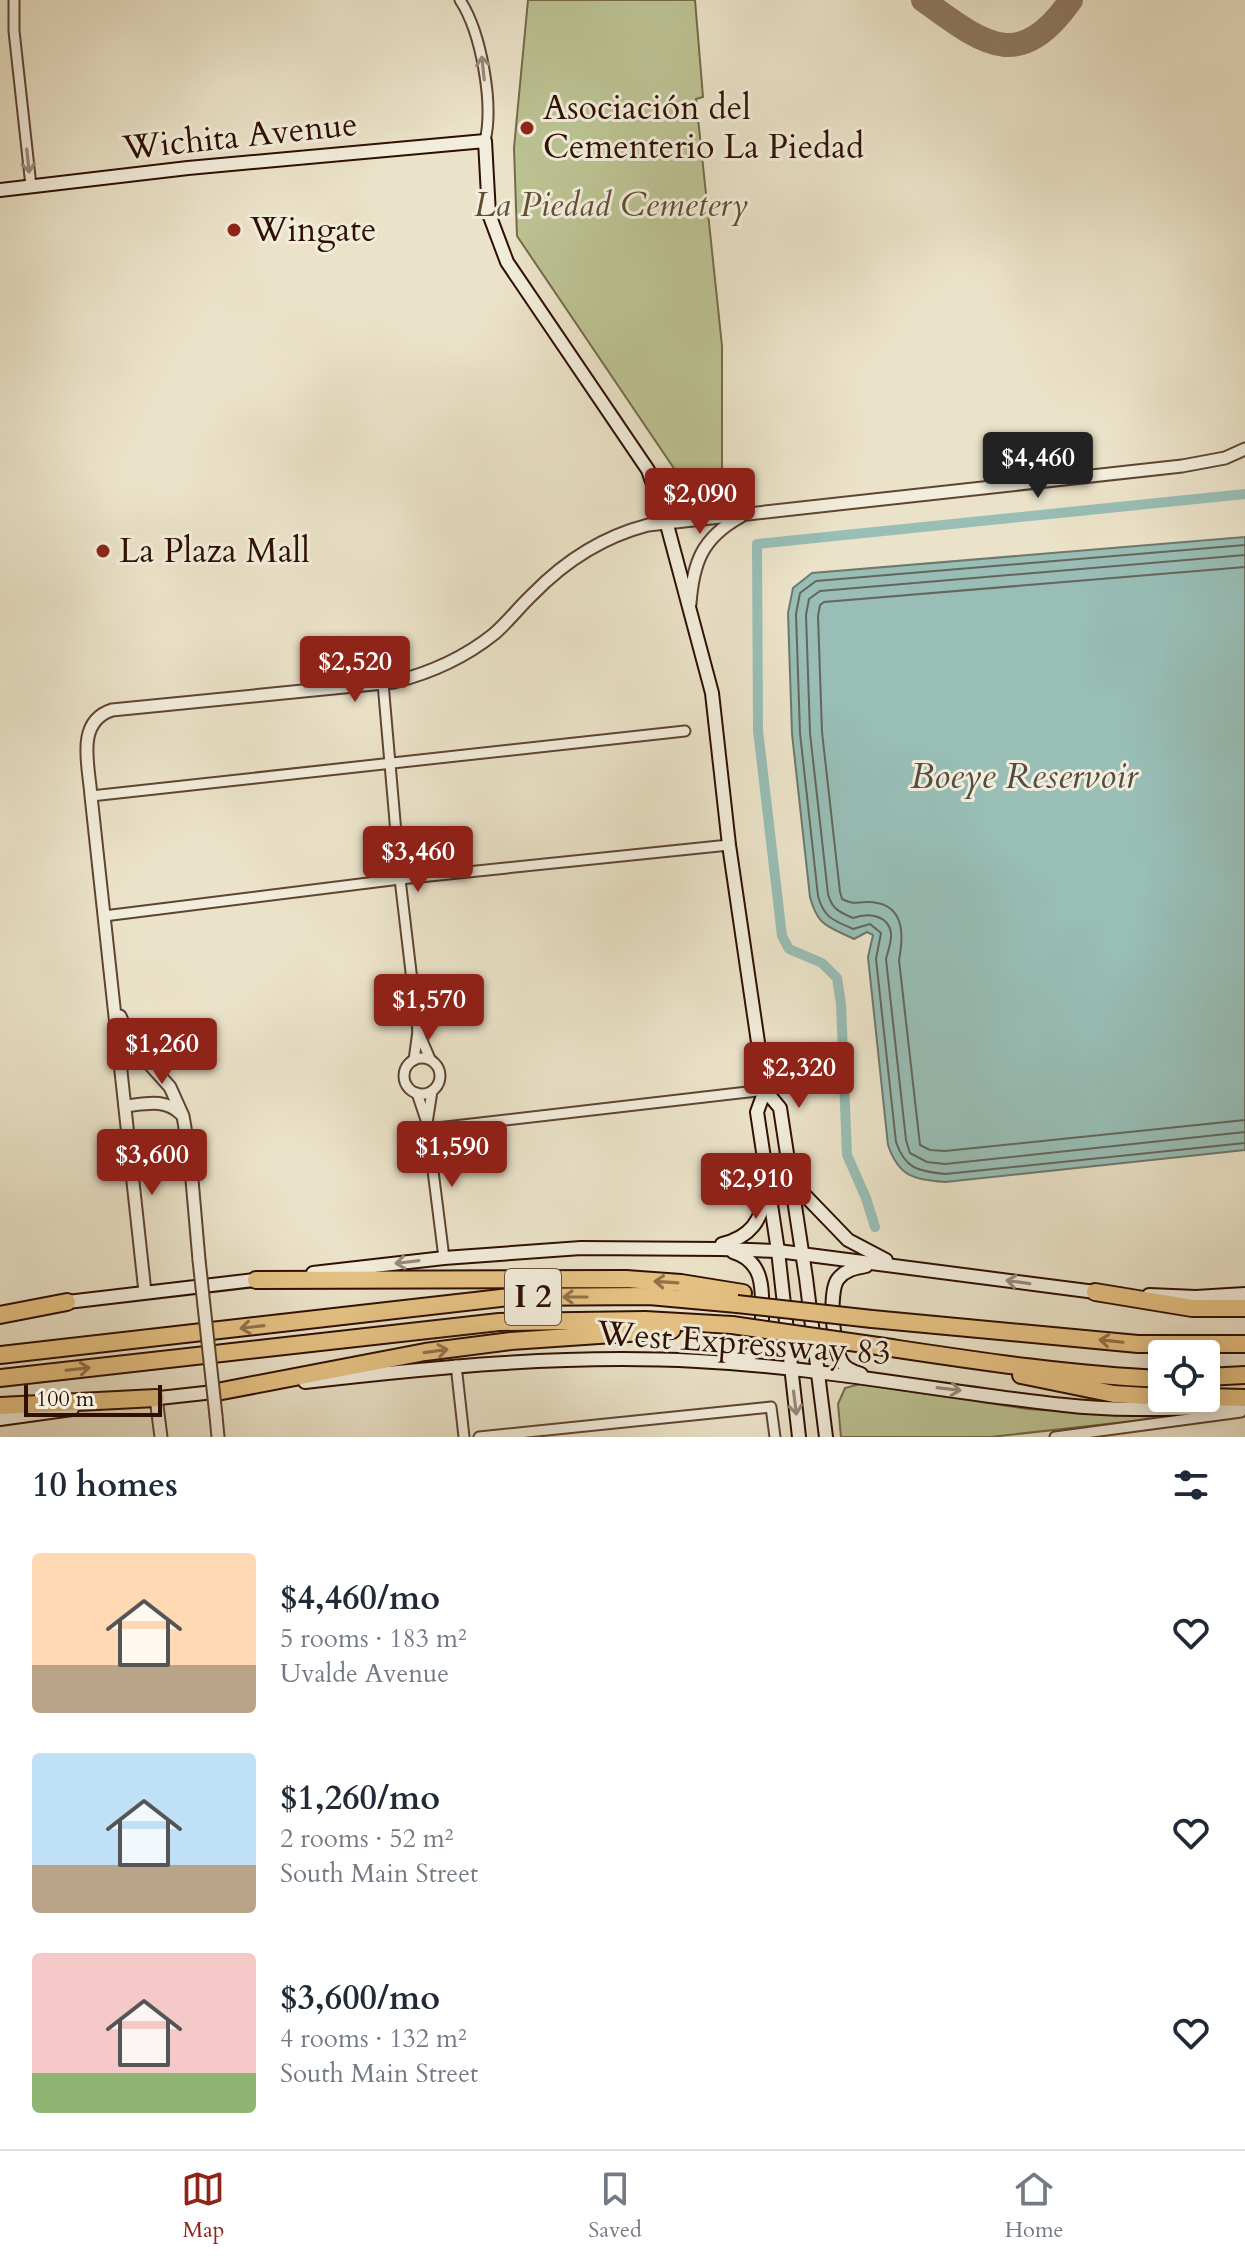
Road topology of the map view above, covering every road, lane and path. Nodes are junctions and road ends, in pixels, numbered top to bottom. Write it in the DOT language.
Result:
graph roads {
  1 [pos="14,0"];
  2 [pos="460,0"];
  3 [pos="485,141"];
  4 [pos="31,186"];
  5 [pos="0,190"];
  6 [pos="1245,449"];
  7 [pos="745,514"];
  8 [pos="666,521"];
  9 [pos="689,608"];
  10 [pos="383,683"];
  11 [pos="685,731"];
  12 [pos="390,762"];
  13 [pos="91,796"];
  14 [pos="729,845"];
  15 [pos="400,879"];
  16 [pos="104,916"];
  17 [pos="112,988"];
  18 [pos="418,1031"];
  19 [pos="430,1059"];
  20 [pos="414,1060"];
  21 [pos="765,1090"];
  22 [pos="432,1091"];
  23 [pos="417,1093"];
  24 [pos="125,1106"];
  25 [pos="183,1116"];
  26 [pos="428,1126"];
  27 [pos="792,1182"];
  28 [pos="769,1187"];
  29 [pos="702,1248"];
  30 [pos="721,1249"];
  31 [pos="778,1251"];
  32 [pos="802,1254"];
  33 [pos="444,1258"];
  34 [pos="881,1263"];
  35 [pos="901,1266"];
  36 [pos="256,1280"];
  37 [pos="145,1292"];
  38 [pos="1095,1292"];
  39 [pos="1245,1294"];
  40 [pos="740,1298"];
  41 [pos="67,1302"];
  42 [pos="1245,1308"];
  43 [pos="0,1309"];
  44 [pos="0,1315"];
  45 [pos="732,1325"];
  46 [pos="1245,1344"];
  47 [pos="914,1351"];
  48 [pos="0,1355"];
  49 [pos="716,1362"];
  50 [pos="456,1365"];
  51 [pos="791,1370"];
  52 [pos="817,1373"];
  53 [pos="1245,1375"];
  54 [pos="1220,1376"];
  55 [pos="0,1378"];
  56 [pos="1148,1378"];
  57 [pos="872,1379"];
  58 [pos="222,1391"];
  59 [pos="1148,1396"];
  60 [pos="1220,1397"];
  61 [pos="156,1398"];
  62 [pos="1245,1398"];
  63 [pos="0,1406"];
  64 [pos="1245,1409"];
  65 [pos="0,1419"];
  66 [pos="1110,1434"];
  67 [pos="161,1437"];
  68 [pos="218,1437"];
  69 [pos="464,1437"];
  70 [pos="479,1437"];
  71 [pos="775,1437"];
  72 [pos="799,1437"];
  73 [pos="826,1437"];
  74 [pos="1055,1437"];
  1 -- 4 [label="street, one-way"];
  3 -- 2 [label="street, one-way"];
  3 -- 4 [label="main road, Wichita Avenue"];
  3 -- 8 [label="main road"];
  4 -- 5 [label="main road, Wichita Avenue"];
  6 -- 7 [label="street"];
  7 -- 8 [label="street"];
  7 -- 9 [label="street"];
  8 -- 9 [label="main road"];
  8 -- 10 [label="street"];
  9 -- 14 [label="main road"];
  10 -- 12 [label="street"];
  10 -- 13 [label="street"];
  11 -- 12 [label="street"];
  12 -- 13 [label="street"];
  12 -- 15 [label="street"];
  13 -- 16 [label="street"];
  14 -- 15 [label="street"];
  14 -- 21 [label="main road"];
  15 -- 16 [label="street"];
  15 -- 18 [label="street"];
  16 -- 17 [label="street"];
  17 -- 24 [label="street"];
  17 -- 25 [label="street"];
  18 -- 19 [label="street"];
  18 -- 20 [label="street"];
  19 -- 20 [label="street"];
  19 -- 22 [label="street"];
  20 -- 23 [label="street"];
  21 -- 26 [label="street"];
  21 -- 27 [label="main road"];
  21 -- 28 [label="main road"];
  22 -- 23 [label="street"];
  22 -- 26 [label="street"];
  23 -- 26 [label="street"];
  24 -- 25 [label="street"];
  24 -- 37 [label="street"];
  25 -- 68 [label="street, bridge"];
  26 -- 33 [label="street"];
  27 -- 32 [label="main road"];
  27 -- 35 [label="main road"];
  28 -- 29 [label="main road"];
  28 -- 31 [label="main road"];
  29 -- 30 [label="main road"];
  29 -- 33 [label="main road"];
  30 -- 31 [label="main road"];
  30 -- 49 [label="main road"];
  31 -- 32 [label="main road"];
  31 -- 51 [label="main road"];
  32 -- 34 [label="main road"];
  32 -- 52 [label="main road"];
  33 -- 36 [label="main road, one-way"];
  34 -- 35 [label="main road"];
  34 -- 57 [label="main road"];
  38 -- 35 [label="main road, one-way"];
  36 -- 37 [label="main road"];
  40 -- 36 [label="highway, one-way"];
  37 -- 41 [label="main road"];
  38 -- 39 [label="main road"];
  38 -- 42 [label="highway"];
  46 -- 40 [label="highway, one-way, bridge"];
  40 -- 48 [label="highway, I 2, one-way"];
  41 -- 43 [label="main road"];
  41 -- 44 [label="highway"];
  45 -- 47 [label="highway, I 2, bridge"];
  55 -- 45 [label="highway, I 2, one-way"];
  58 -- 45 [label="highway, one-way"];
  47 -- 56 [label="highway, I 2"];
  47 -- 59 [label="highway"];
  49 -- 50 [label="main road, West Expressway 83"];
  49 -- 51 [label="main road, West Expressway 83"];
  50 -- 58 [label="main road, West Expressway 83"];
  50 -- 69 [label="street"];
  51 -- 52 [label="main road, West Expressway 83"];
  51 -- 72 [label="main road, one-way"];
  52 -- 57 [label="main road, West Expressway 83"];
  52 -- 73 [label="main road"];
  53 -- 54 [label="highway"];
  57 -- 64 [label="main road, West Expressway 83, one-way"];
  58 -- 61 [label="main road, West Expressway 83"];
  60 -- 62 [label="highway"];
  61 -- 63 [label="highway"];
  61 -- 65 [label="main road, West Expressway 83"];
  61 -- 67 [label="street"];
  64 -- 66 [label="street"];
  66 -- 74 [label="street"];
  70 -- 71 [label="street"];
}
